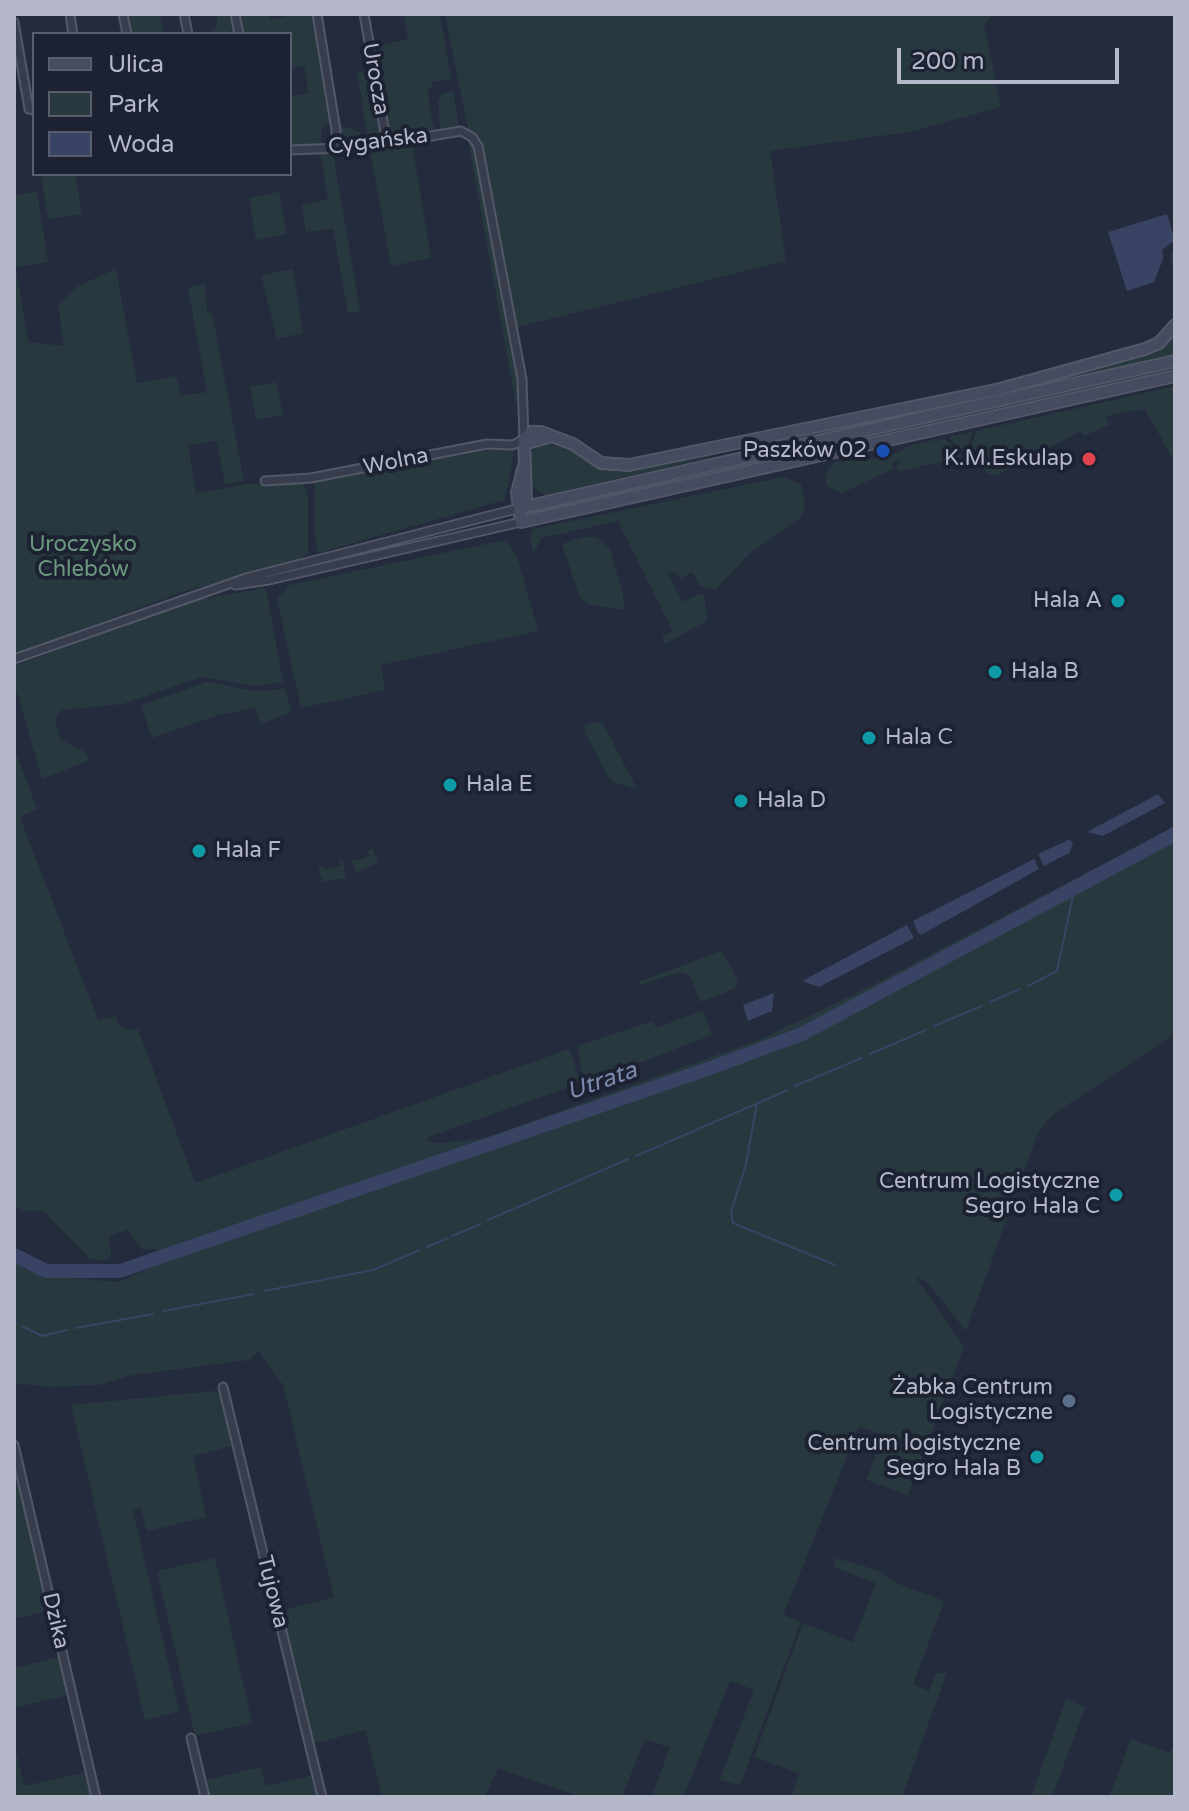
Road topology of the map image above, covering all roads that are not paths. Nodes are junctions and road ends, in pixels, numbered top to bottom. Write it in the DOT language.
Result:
graph roads {
  1 [pos="317,14"];
  2 [pos="364,14"];
  3 [pos="14,22"];
  4 [pos="31,110"];
  5 [pos="387,144"];
  6 [pos="292,150"];
  7 [pos="335,150"];
  8 [pos="1175,325"];
  9 [pos="1175,361"];
  10 [pos="1175,376"];
  11 [pos="524,439"];
  12 [pos="265,481"];
  13 [pos="520,508"];
  14 [pos="521,522"];
  15 [pos="233,585"];
  16 [pos="14,659"];
  17 [pos="223,1387"];
  18 [pos="14,1445"];
  19 [pos="191,1738"];
  20 [pos="96,1797"];
  21 [pos="205,1797"];
  22 [pos="322,1797"];
  1 -- 7 [label="street"];
  2 -- 5 [label="street, Urocza"];
  3 -- 4 [label="street"];
  5 -- 7 [label="street, Cygańska"];
  5 -- 11 [label="street, Cygańska"];
  6 -- 7 [label="street, Cygańska"];
  8 -- 11 [label="street"];
  9 -- 13 [label="street"];
  10 -- 14 [label="street"];
  11 -- 12 [label="street, Wolna"];
  11 -- 13 [label="street"];
  13 -- 14 [label="street"];
  13 -- 15 [label="street"];
  14 -- 15 [label="street"];
  15 -- 16 [label="street"];
  17 -- 22 [label="street, Tujowa"];
  18 -- 20 [label="street, Dzika"];
  19 -- 21 [label="street"];
}
